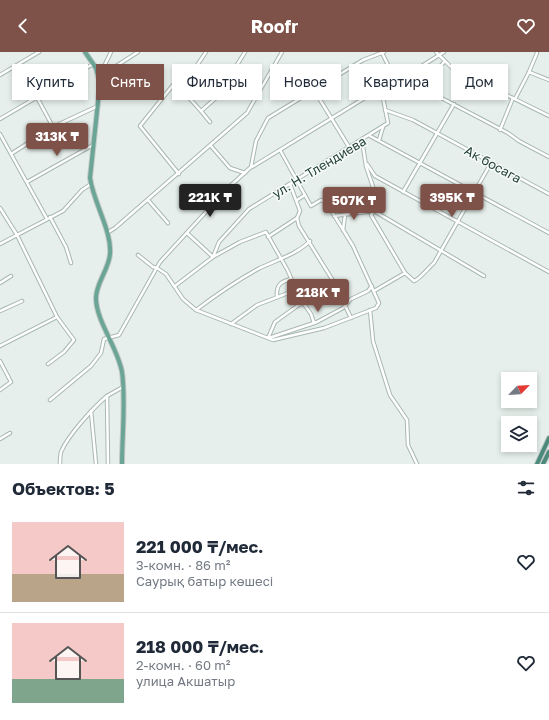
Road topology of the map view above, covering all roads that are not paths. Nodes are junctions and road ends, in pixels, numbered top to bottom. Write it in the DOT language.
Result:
graph roads {
  1 [pos="39,52"];
  2 [pos="85,52"];
  3 [pos="111,52"];
  4 [pos="138,52"];
  5 [pos="206,52"];
  6 [pos="245,52"];
  7 [pos="282,52"];
  8 [pos="383,52"];
  9 [pos="436,52"];
  10 [pos="444,52"];
  11 [pos="537,53"];
  12 [pos="439,55"];
  13 [pos="444,62"];
  14 [pos="19,64"];
  15 [pos="93,64"];
  16 [pos="105,64"];
  17 [pos="119,64"];
  18 [pos="198,64"];
  19 [pos="357,64"];
  20 [pos="388,64"];
  21 [pos="424,64"];
  22 [pos="88,67"];
  23 [pos="12,68"];
  24 [pos="96,70"];
  25 [pos="529,72"];
  26 [pos="0,75"];
  27 [pos="549,80"];
  28 [pos="172,86"];
  29 [pos="443,98"];
  30 [pos="514,99"];
  31 [pos="33,100"];
  32 [pos="40,100"];
  33 [pos="99,100"];
  34 [pos="191,100"];
  35 [pos="298,100"];
  36 [pos="320,100"];
  37 [pos="361,100"];
  38 [pos="383,100"];
  39 [pos="454,104"];
  40 [pos="98,106"];
  41 [pos="385,110"];
  42 [pos="201,112"];
  43 [pos="549,116"];
  44 [pos="331,118"];
  45 [pos="0,119"];
  46 [pos="210,122"];
  47 [pos="53,127"];
  48 [pos="383,127"];
  49 [pos="500,130"];
  50 [pos="0,134"];
  51 [pos="437,134"];
  52 [pos="370,136"];
  53 [pos="362,140"];
  54 [pos="379,140"];
  55 [pos="94,145"];
  56 [pos="211,146"];
  57 [pos="350,148"];
  58 [pos="280,150"];
  59 [pos="11,154"];
  60 [pos="549,157"];
  61 [pos="366,163"];
  62 [pos="421,163"];
  63 [pos="491,163"];
  64 [pos="251,168"];
  65 [pos="245,173"];
  66 [pos="179,174"];
  67 [pos="297,179"];
  68 [pos="27,182"];
  69 [pos="91,184"];
  70 [pos="290,184"];
  71 [pos="549,190"];
  72 [pos="403,192"];
  73 [pos="474,193"];
  74 [pos="548,194"];
  75 [pos="305,195"];
  76 [pos="148,200"];
  77 [pos="297,200"];
  78 [pos="0,208"];
  79 [pos="374,211"];
  80 [pos="345,215"];
  81 [pos="334,216"];
  82 [pos="50,217"];
  83 [pos="297,218"];
  84 [pos="47,219"];
  85 [pos="168,223"];
  86 [pos="458,223"];
  87 [pos="343,230"];
  88 [pos="108,233"];
  89 [pos="186,233"];
  90 [pos="549,233"];
  91 [pos="17,235"];
  92 [pos="268,237"];
  93 [pos="310,241"];
  94 [pos="0,244"];
  95 [pos="442,252"];
  96 [pos="138,255"];
  97 [pos="213,257"];
  98 [pos="280,259"];
  99 [pos="71,263"];
  100 [pos="157,268"];
  101 [pos="549,272"];
  102 [pos="406,273"];
  103 [pos="11,276"];
  104 [pos="484,276"];
  105 [pos="291,278"];
  106 [pos="0,283"];
  107 [pos="175,286"];
  108 [pos="372,286"];
  109 [pos="296,290"];
  110 [pos="374,291"];
  111 [pos="277,297"];
  112 [pos="22,301"];
  113 [pos="300,304"];
  114 [pos="345,306"];
  115 [pos="196,310"];
  116 [pos="370,310"];
  117 [pos="0,311"];
  118 [pos="57,316"];
  119 [pos="351,318"];
  120 [pos="314,323"];
  121 [pos="231,324"];
  122 [pos="109,337"];
  123 [pos="268,338"];
  124 [pos="0,346"];
  125 [pos="0,361"];
  126 [pos="48,364"];
  127 [pos="122,387"];
  128 [pos="0,390"];
  129 [pos="107,396"];
  130 [pos="50,400"];
  131 [pos="91,410"];
  132 [pos="10,433"];
  133 [pos="549,438"];
  134 [pos="0,439"];
  135 [pos="549,452"];
  136 [pos="60,464"];
  137 [pos="96,464"];
  138 [pos="108,464"];
  139 [pos="122,464"];
  140 [pos="417,464"];
  141 [pos="537,464"];
  142 [pos="543,464"];
  1 -- 14 [label="street"];
  2 -- 15 [label="main road"];
  3 -- 16 [label="street"];
  4 -- 17 [label="street"];
  5 -- 18 [label="street"];
  6 -- 42 [label="street"];
  7 -- 56 [label="street"];
  8 -- 19 [label="street"];
  8 -- 20 [label="street"];
  9 -- 12 [label="street"];
  10 -- 12 [label="street"];
  11 -- 25 [label="street"];
  12 -- 13 [label="street"];
  12 -- 21 [label="street"];
  13 -- 30 [label="street"];
  15 -- 22 [label="street"];
  15 -- 24 [label="main road"];
  23 -- 26 [label="street"];
  25 -- 27 [label="street"];
  25 -- 30 [label="street"];
  28 -- 66 [label="street"];
  29 -- 39 [label="street"];
  30 -- 43 [label="street"];
  30 -- 49 [label="street"];
  31 -- 45 [label="street"];
  32 -- 47 [label="street"];
  33 -- 40 [label="main road"];
  34 -- 42 [label="street"];
  35 -- 64 [label="street"];
  36 -- 44 [label="street"];
  37 -- 44 [label="street"];
  38 -- 41 [label="street"];
  39 -- 49 [label="street"];
  39 -- 51 [label="street"];
  40 -- 47 [label="street"];
  40 -- 55 [label="main road"];
  41 -- 48 [label="street, ул. Н. Тлендиева"];
  41 -- 51 [label="street, Ак босага"];
  42 -- 46 [label="street"];
  44 -- 57 [label="street"];
  44 -- 58 [label="street"];
  47 -- 59 [label="street"];
  48 -- 52 [label="street, ул. Н. Тлендиева"];
  48 -- 54 [label="street"];
  49 -- 60 [label="street"];
  50 -- 59 [label="street"];
  51 -- 62 [label="street"];
  51 -- 63 [label="street, Ак босага"];
  52 -- 53 [label="street, ул. Н. Тлендиева"];
  52 -- 54 [label="street"];
  53 -- 57 [label="street, ул. Н. Тлендиева"];
  53 -- 61 [label="street"];
  54 -- 62 [label="street"];
  55 -- 68 [label="street"];
  55 -- 69 [label="main road"];
  56 -- 65 [label="street"];
  56 -- 66 [label="street"];
  57 -- 67 [label="street, ул. Н. Тлендиева"];
  58 -- 64 [label="street"];
  58 -- 67 [label="street"];
  59 -- 68 [label="street"];
  61 -- 72 [label="street"];
  61 -- 79 [label="street"];
  62 -- 72 [label="street"];
  62 -- 73 [label="street"];
  63 -- 73 [label="street"];
  63 -- 74 [label="street, Ак босага"];
  64 -- 65 [label="street"];
  65 -- 89 [label="street"];
  66 -- 76 [label="street"];
  67 -- 70 [label="street, ул. Н. Тлендиева"];
  67 -- 75 [label="street"];
  68 -- 84 [label="street"];
  69 -- 82 [label="street"];
  69 -- 88 [label="main road"];
  70 -- 77 [label="street"];
  70 -- 97 [label="street, ул. Н. Тлендиева"];
  71 -- 74 [label="street"];
  72 -- 86 [label="street"];
  73 -- 86 [label="street"];
  73 -- 90 [label="street"];
  75 -- 77 [label="street"];
  75 -- 81 [label="street"];
  76 -- 85 [label="street"];
  76 -- 88 [label="street"];
  77 -- 83 [label="street"];
  78 -- 91 [label="street"];
  79 -- 80 [label="street"];
  79 -- 95 [label="street"];
  79 -- 102 [label="street"];
  80 -- 81 [label="street"];
  80 -- 87 [label="street"];
  81 -- 87 [label="street"];
  82 -- 84 [label="street"];
  82 -- 99 [label="street"];
  83 -- 92 [label="street"];
  83 -- 93 [label="street"];
  84 -- 91 [label="street"];
  86 -- 95 [label="street"];
  86 -- 101 [label="street"];
  87 -- 108 [label="street"];
  88 -- 122 [label="main road"];
  89 -- 97 [label="street"];
  89 -- 100 [label="street"];
  91 -- 94 [label="street"];
  91 -- 118 [label="street"];
  92 -- 97 [label="street"];
  92 -- 98 [label="street"];
  93 -- 98 [label="street"];
  93 -- 114 [label="street"];
  95 -- 102 [label="street"];
  95 -- 104 [label="street"];
  96 -- 100 [label="street"];
  97 -- 107 [label="street"];
  98 -- 105 [label="street"];
  98 -- 115 [label="street"];
  100 -- 107 [label="street"];
  100 -- 122 [label="street"];
  102 -- 110 [label="street"];
  103 -- 106 [label="street"];
  105 -- 109 [label="street"];
  105 -- 111 [label="street"];
  107 -- 115 [label="street"];
  108 -- 110 [label="street"];
  108 -- 114 [label="street"];
  109 -- 111 [label="street"];
  109 -- 113 [label="street"];
  110 -- 116 [label="street"];
  111 -- 121 [label="street"];
  112 -- 117 [label="street"];
  113 -- 120 [label="street"];
  113 -- 123 [label="street"];
  114 -- 119 [label="street"];
  114 -- 120 [label="street"];
  115 -- 121 [label="street"];
  116 -- 119 [label="street"];
  116 -- 140 [label="street"];
  118 -- 124 [label="street"];
  118 -- 126 [label="street"];
  119 -- 123 [label="street"];
  120 -- 123 [label="street"];
  121 -- 123 [label="street"];
  122 -- 127 [label="main road"];
  122 -- 130 [label="street"];
  125 -- 128 [label="street"];
  127 -- 129 [label="street"];
  127 -- 139 [label="main road"];
  129 -- 131 [label="street"];
  129 -- 138 [label="street"];
  131 -- 136 [label="street"];
  131 -- 137 [label="street"];
  132 -- 134 [label="street"];
  133 -- 141 [label="highway"];
  135 -- 142 [label="highway"];
}
